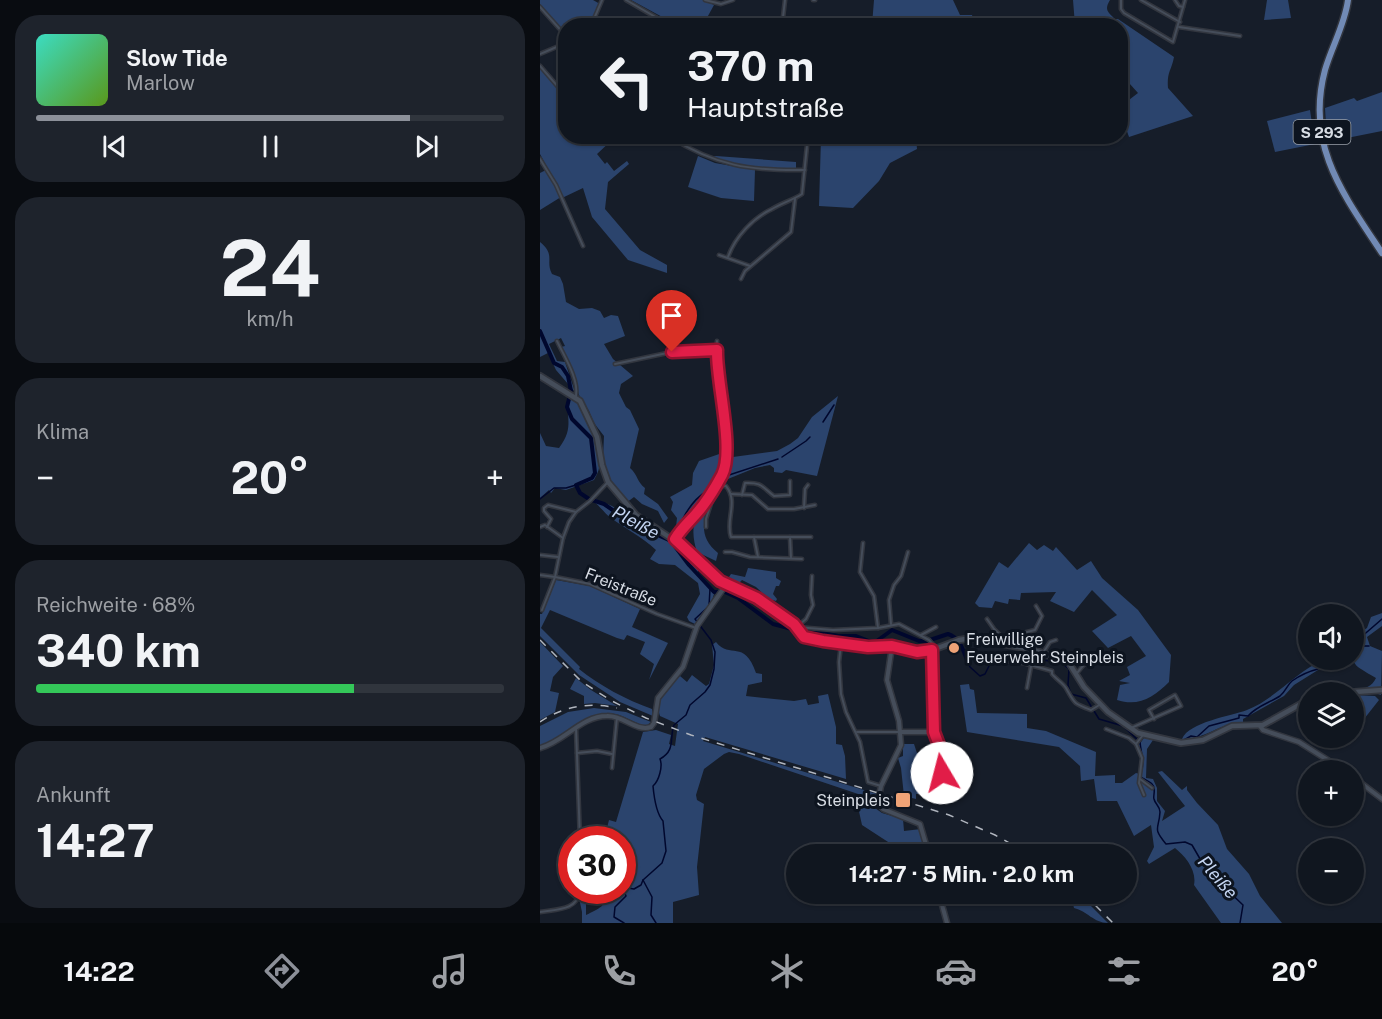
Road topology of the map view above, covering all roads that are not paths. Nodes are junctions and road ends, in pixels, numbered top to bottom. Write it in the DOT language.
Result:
graph roads {
  1 [pos="602,0"];
  2 [pos="626,0"];
  3 [pos="705,0"];
  4 [pos="733,0"];
  5 [pos="785,0"];
  6 [pos="1121,0"];
  7 [pos="1141,0"];
  8 [pos="1176,0"];
  9 [pos="1185,0"];
  10 [pos="1348,0"];
  11 [pos="540,7"];
  12 [pos="1183,7"];
  13 [pos="594,18"];
  14 [pos="657,18"];
  15 [pos="783,18"];
  16 [pos="1180,22"];
  17 [pos="558,27"];
  18 [pos="1179,27"];
  19 [pos="1240,36"];
  20 [pos="558,46"];
  21 [pos="540,54"];
  22 [pos="540,66"];
  23 [pos="558,87"];
  24 [pos="680,144"];
  25 [pos="807,144"];
  26 [pos="540,159"];
  27 [pos="805,170"];
  28 [pos="795,199"];
  29 [pos="583,246"];
  30 [pos="1382,253"];
  31 [pos="719,255"];
  32 [pos="728,257"];
  33 [pos="750,266"];
  34 [pos="741,279"];
  35 [pos="557,341"];
  36 [pos="717,341"];
  37 [pos="717,350"];
  38 [pos="615,364"];
  39 [pos="540,376"];
  40 [pos="573,394"];
  41 [pos="790,481"];
  42 [pos="608,482"];
  43 [pos="808,485"];
  44 [pos="711,491"];
  45 [pos="731,494"];
  46 [pos="742,495"];
  47 [pos="711,497"];
  48 [pos="815,505"];
  49 [pos="804,508"];
  50 [pos="576,512"];
  51 [pos="547,526"];
  52 [pos="540,527"];
  53 [pos="706,527"];
  54 [pos="754,537"];
  55 [pos="790,537"];
  56 [pos="811,537"];
  57 [pos="563,538"];
  58 [pos="675,539"];
  59 [pos="863,543"];
  60 [pos="725,552"];
  61 [pos="908,552"];
  62 [pos="540,555"];
  63 [pos="559,557"];
  64 [pos="758,557"];
  65 [pos="790,559"];
  66 [pos="802,560"];
  67 [pos="540,575"];
  68 [pos="812,576"];
  69 [pos="555,577"];
  70 [pos="724,587"];
  71 [pos="1035,606"];
  72 [pos="542,610"];
  73 [pos="987,619"];
  74 [pos="891,624"];
  75 [pos="698,626"];
  76 [pos="936,627"];
  77 [pos="878,628"];
  78 [pos="798,629"];
  79 [pos="921,635"];
  80 [pos="1003,640"];
  81 [pos="1056,640"];
  82 [pos="841,644"];
  83 [pos="892,646"];
  84 [pos="1034,650"];
  85 [pos="934,651"];
  86 [pos="1042,653"];
  87 [pos="1103,658"];
  88 [pos="1005,661"];
  89 [pos="1030,664"];
  90 [pos="1075,674"];
  91 [pos="1027,688"];
  92 [pos="1382,690"];
  93 [pos="1364,691"];
  94 [pos="1101,704"];
  95 [pos="1298,705"];
  96 [pos="617,717"];
  97 [pos="1154,719"];
  98 [pos="1260,726"];
  99 [pos="576,728"];
  100 [pos="1131,728"];
  101 [pos="1106,729"];
  102 [pos="856,732"];
  103 [pos="900,732"];
  104 [pos="934,732"];
  105 [pos="1142,737"];
  106 [pos="1137,744"];
  107 [pos="540,748"];
  108 [pos="577,753"];
  109 [pos="613,754"];
  110 [pos="1328,760"];
  111 [pos="612,768"];
  112 [pos="1138,778"];
  113 [pos="881,786"];
  114 [pos="1364,786"];
  115 [pos="1152,788"];
  116 [pos="939,791"];
  117 [pos="1144,795"];
  118 [pos="1382,800"];
  119 [pos="580,826"];
  120 [pos="926,844"];
  121 [pos="574,904"];
  122 [pos="942,904"];
  123 [pos="540,912"];
  124 [pos="947,923"];
  1 -- 13 [label="street"];
  2 -- 14 [label="street"];
  3 -- 4 [label="street"];
  5 -- 15 [label="street"];
  6 -- 18 [label="street"];
  7 -- 16 [label="street"];
  8 -- 12 [label="street"];
  9 -- 12 [label="street"];
  10 -- 30 [label="main road, S 293"];
  11 -- 17 [label="street"];
  12 -- 16 [label="street"];
  16 -- 18 [label="street"];
  18 -- 19 [label="street"];
  20 -- 21 [label="street"];
  22 -- 23 [label="street"];
  24 -- 27 [label="street"];
  25 -- 27 [label="street"];
  26 -- 29 [label="street"];
  27 -- 28 [label="street"];
  28 -- 32 [label="street"];
  28 -- 33 [label="street"];
  31 -- 32 [label="street"];
  32 -- 33 [label="street"];
  33 -- 34 [label="street"];
  35 -- 40 [label="street"];
  36 -- 37 [label="street"];
  37 -- 38 [label="street"];
  37 -- 44 [label="street"];
  39 -- 40 [label="main road"];
  40 -- 42 [label="main road"];
  41 -- 46 [label="street"];
  42 -- 50 [label="street"];
  42 -- 58 [label="main road"];
  43 -- 49 [label="street"];
  44 -- 45 [label="street"];
  44 -- 47 [label="street"];
  45 -- 46 [label="street"];
  45 -- 54 [label="street"];
  46 -- 49 [label="street"];
  47 -- 53 [label="street"];
  47 -- 58 [label="street"];
  48 -- 49 [label="street"];
  50 -- 51 [label="street"];
  50 -- 57 [label="street"];
  51 -- 52 [label="street"];
  51 -- 57 [label="street"];
  54 -- 55 [label="street"];
  54 -- 64 [label="street"];
  55 -- 56 [label="street"];
  55 -- 65 [label="street"];
  57 -- 63 [label="street"];
  58 -- 70 [label="main road"];
  59 -- 77 [label="street"];
  60 -- 64 [label="street"];
  61 -- 74 [label="street"];
  62 -- 63 [label="street"];
  63 -- 69 [label="street"];
  64 -- 65 [label="street"];
  65 -- 66 [label="street"];
  67 -- 69 [label="street, Freistraße"];
  68 -- 78 [label="street"];
  69 -- 72 [label="street"];
  69 -- 75 [label="street, Freistraße"];
  70 -- 75 [label="street"];
  70 -- 78 [label="main road"];
  71 -- 80 [label="street"];
  73 -- 80 [label="street"];
  74 -- 77 [label="street"];
  74 -- 79 [label="street"];
  75 -- 96 [label="street"];
  76 -- 79 [label="street"];
  77 -- 78 [label="street"];
  78 -- 82 [label="main road"];
  79 -- 85 [label="street"];
  80 -- 84 [label="main road"];
  80 -- 85 [label="main road"];
  81 -- 86 [label="street"];
  82 -- 83 [label="main road"];
  82 -- 102 [label="street"];
  83 -- 85 [label="main road"];
  83 -- 103 [label="street"];
  84 -- 86 [label="main road"];
  84 -- 89 [label="street"];
  85 -- 104 [label="street"];
  86 -- 90 [label="main road"];
  87 -- 90 [label="street"];
  88 -- 89 [label="street"];
  89 -- 91 [label="street"];
  89 -- 94 [label="street"];
  90 -- 94 [label="main road"];
  92 -- 93 [label="main road"];
  94 -- 100 [label="main road"];
  95 -- 98 [label="main road"];
  96 -- 99 [label="street"];
  96 -- 109 [label="street"];
  97 -- 97 [label="street"];
  97 -- 100 [label="street"];
  98 -- 105 [label="main road"];
  98 -- 110 [label="street"];
  99 -- 107 [label="street"];
  99 -- 108 [label="street"];
  100 -- 105 [label="main road"];
  101 -- 106 [label="street"];
  102 -- 103 [label="street"];
  102 -- 113 [label="street"];
  103 -- 104 [label="street"];
  103 -- 113 [label="street"];
  104 -- 116 [label="street"];
  105 -- 106 [label="street"];
  106 -- 112 [label="street"];
  108 -- 109 [label="street"];
  108 -- 119 [label="street"];
  109 -- 111 [label="street"];
  112 -- 115 [label="street"];
  112 -- 117 [label="street"];
  113 -- 120 [label="street"];
  114 -- 118 [label="street"];
  121 -- 123 [label="street"];
  122 -- 124 [label="street"];
}
